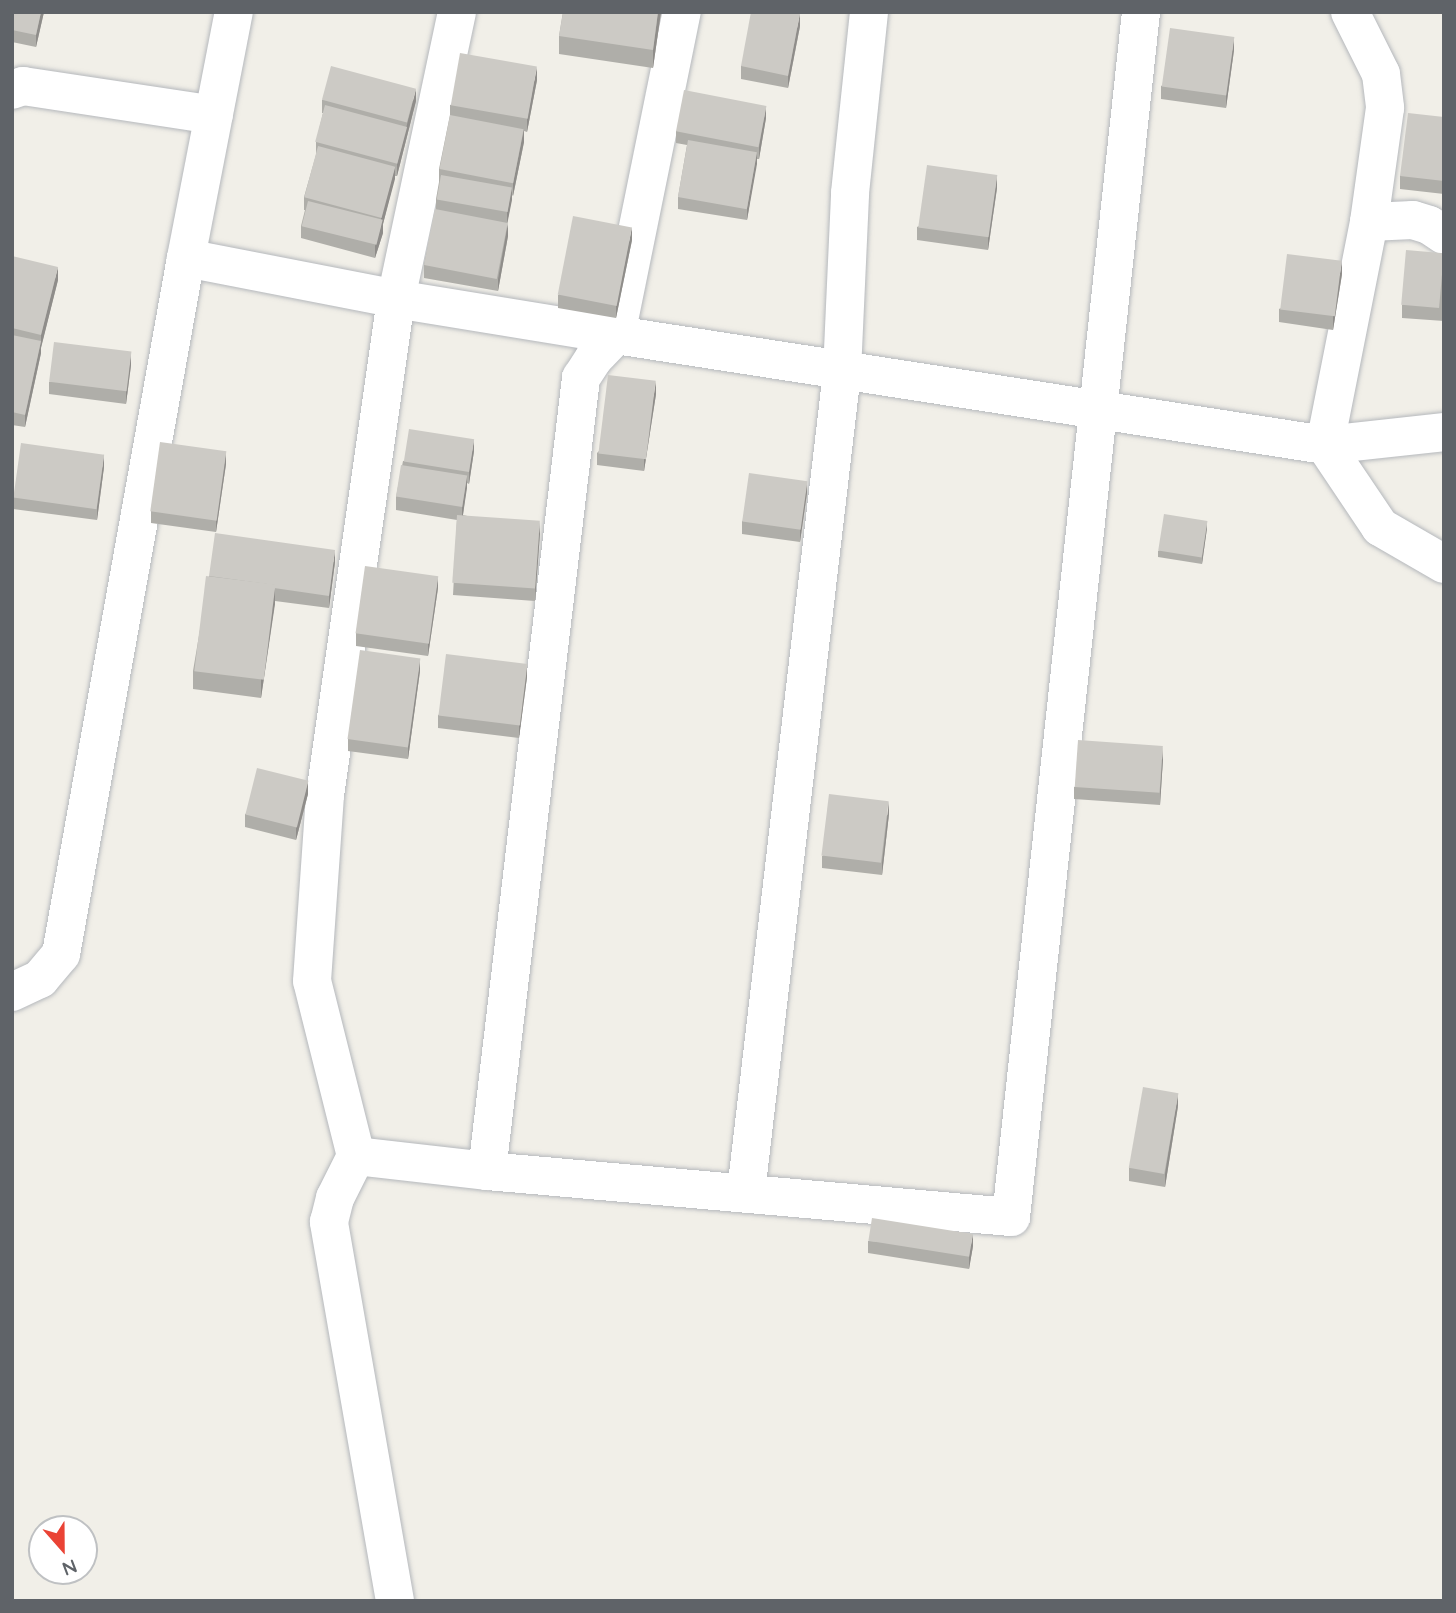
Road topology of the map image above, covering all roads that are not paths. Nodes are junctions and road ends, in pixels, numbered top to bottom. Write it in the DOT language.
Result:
graph roads {
  1 [pos="234,12"];
  2 [pos="457,12"];
  3 [pos="682,12"];
  4 [pos="869,12"];
  5 [pos="1141,12"];
  6 [pos="1350,12"];
  7 [pos="12,90"];
  8 [pos="214,115"];
  9 [pos="1370,222"];
  10 [pos="1444,235"];
  11 [pos="186,258"];
  12 [pos="396,299"];
  13 [pos="616,335"];
  14 [pos="842,372"];
  15 [pos="1097,409"];
  16 [pos="1444,432"];
  17 [pos="1325,445"];
  18 [pos="1444,564"];
  19 [pos="12,992"];
  20 [pos="356,1156"];
  21 [pos="487,1171"];
  22 [pos="746,1192"];
  23 [pos="395,1601"];
  1 -- 8 [label="street"];
  2 -- 12 [label="street"];
  3 -- 13 [label="street"];
  4 -- 14 [label="street"];
  5 -- 15 [label="street"];
  6 -- 9 [label="street"];
  7 -- 8 [label="street"];
  8 -- 11 [label="street"];
  9 -- 10 [label="street"];
  9 -- 17 [label="street"];
  11 -- 12 [label="street"];
  11 -- 19 [label="street"];
  12 -- 13 [label="street"];
  12 -- 20 [label="street"];
  13 -- 14 [label="street"];
  13 -- 21 [label="street"];
  14 -- 15 [label="street"];
  14 -- 22 [label="street"];
  15 -- 17 [label="street"];
  15 -- 22 [label="street"];
  16 -- 17 [label="street"];
  17 -- 18 [label="street"];
  20 -- 21 [label="street"];
  20 -- 23 [label="street"];
  21 -- 22 [label="street"];
}
